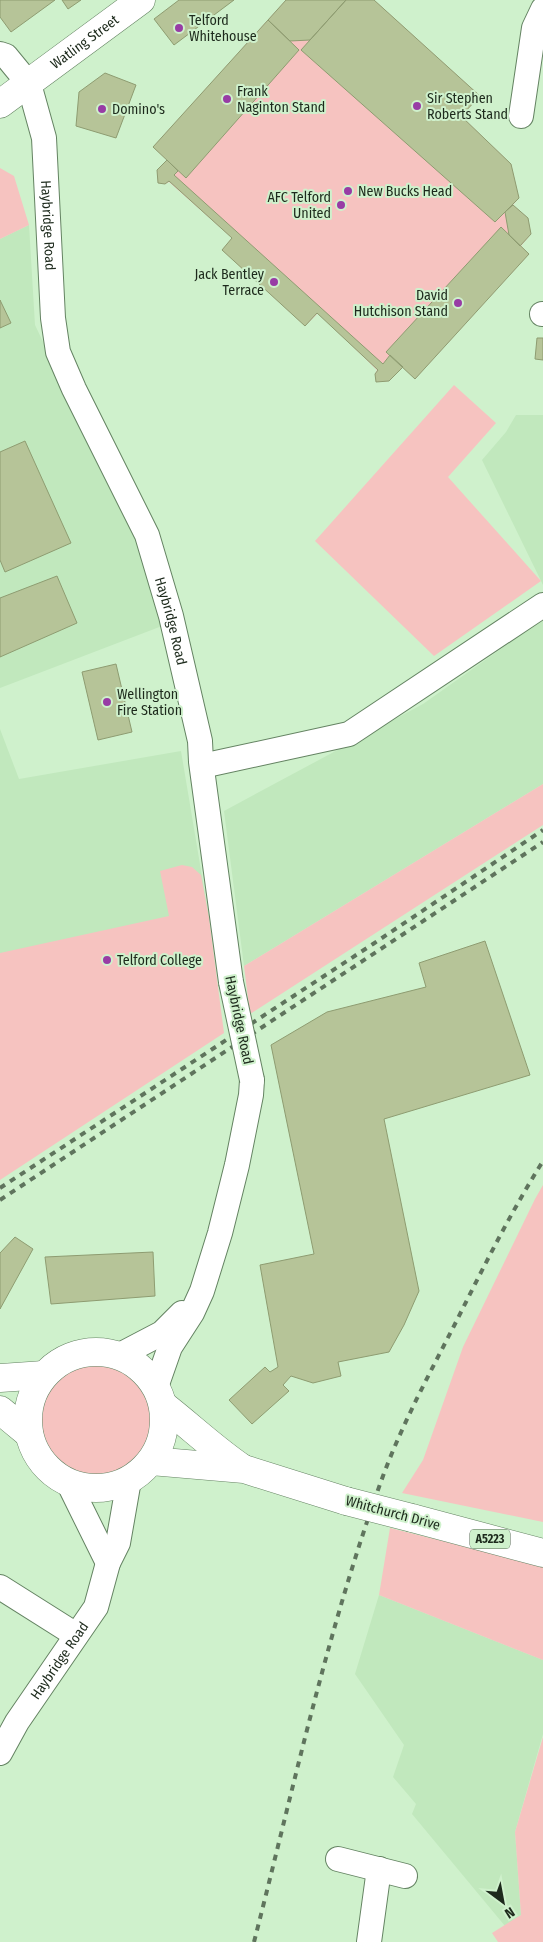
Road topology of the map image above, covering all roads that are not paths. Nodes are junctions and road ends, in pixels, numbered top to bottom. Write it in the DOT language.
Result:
graph roads {
  1 [pos="141,0"];
  2 [pos="543,9"];
  3 [pos="0,54"];
  4 [pos="29,84"];
  5 [pos="0,104"];
  6 [pos="521,116"];
  7 [pos="543,605"];
  8 [pos="202,764"];
  9 [pos="202,1291"];
  10 [pos="120,1355"];
  11 [pos="44,1375"];
  12 [pos="0,1378"];
  13 [pos="160,1396"];
  14 [pos="0,1410"];
  15 [pos="29,1434"];
  16 [pos="151,1461"];
  17 [pos="244,1469"];
  18 [pos="129,1480"];
  19 [pos="68,1482"];
  20 [pos="543,1553"];
  21 [pos="108,1563"];
  22 [pos="0,1587"];
  23 [pos="76,1635"];
  24 [pos="0,1753"];
  25 [pos="338,1859"];
  26 [pos="379,1869"];
  27 [pos="405,1876"];
  28 [pos="369,1942"];
  1 -- 4 [label="main road, Watling Street"];
  2 -- 6 [label="street"];
  3 -- 4 [label="street"];
  4 -- 5 [label="main road, Watling Street"];
  4 -- 8 [label="street, Haybridge Road"];
  7 -- 8 [label="street"];
  8 -- 9 [label="street, Haybridge Road, bridge"];
  9 -- 10 [label="street"];
  9 -- 13 [label="street, Haybridge Road"];
  10 -- 11 [label="main road"];
  10 -- 13 [label="main road"];
  11 -- 12 [label="main road"];
  11 -- 15 [label="main road"];
  13 -- 16 [label="main road"];
  13 -- 17 [label="main road, Whitchurch Drive / A5223"];
  14 -- 15 [label="main road"];
  15 -- 19 [label="main road"];
  16 -- 17 [label="main road, Whitchurch Drive / A5223"];
  16 -- 18 [label="main road"];
  17 -- 20 [label="main road, Whitchurch Drive / A5223, bridge"];
  18 -- 19 [label="main road"];
  18 -- 21 [label="street, Haybridge Road"];
  19 -- 21 [label="street"];
  21 -- 23 [label="street, Haybridge Road"];
  22 -- 23 [label="street"];
  23 -- 24 [label="street, Haybridge Road"];
  25 -- 26 [label="street"];
  26 -- 27 [label="street"];
  26 -- 28 [label="street"];
}
